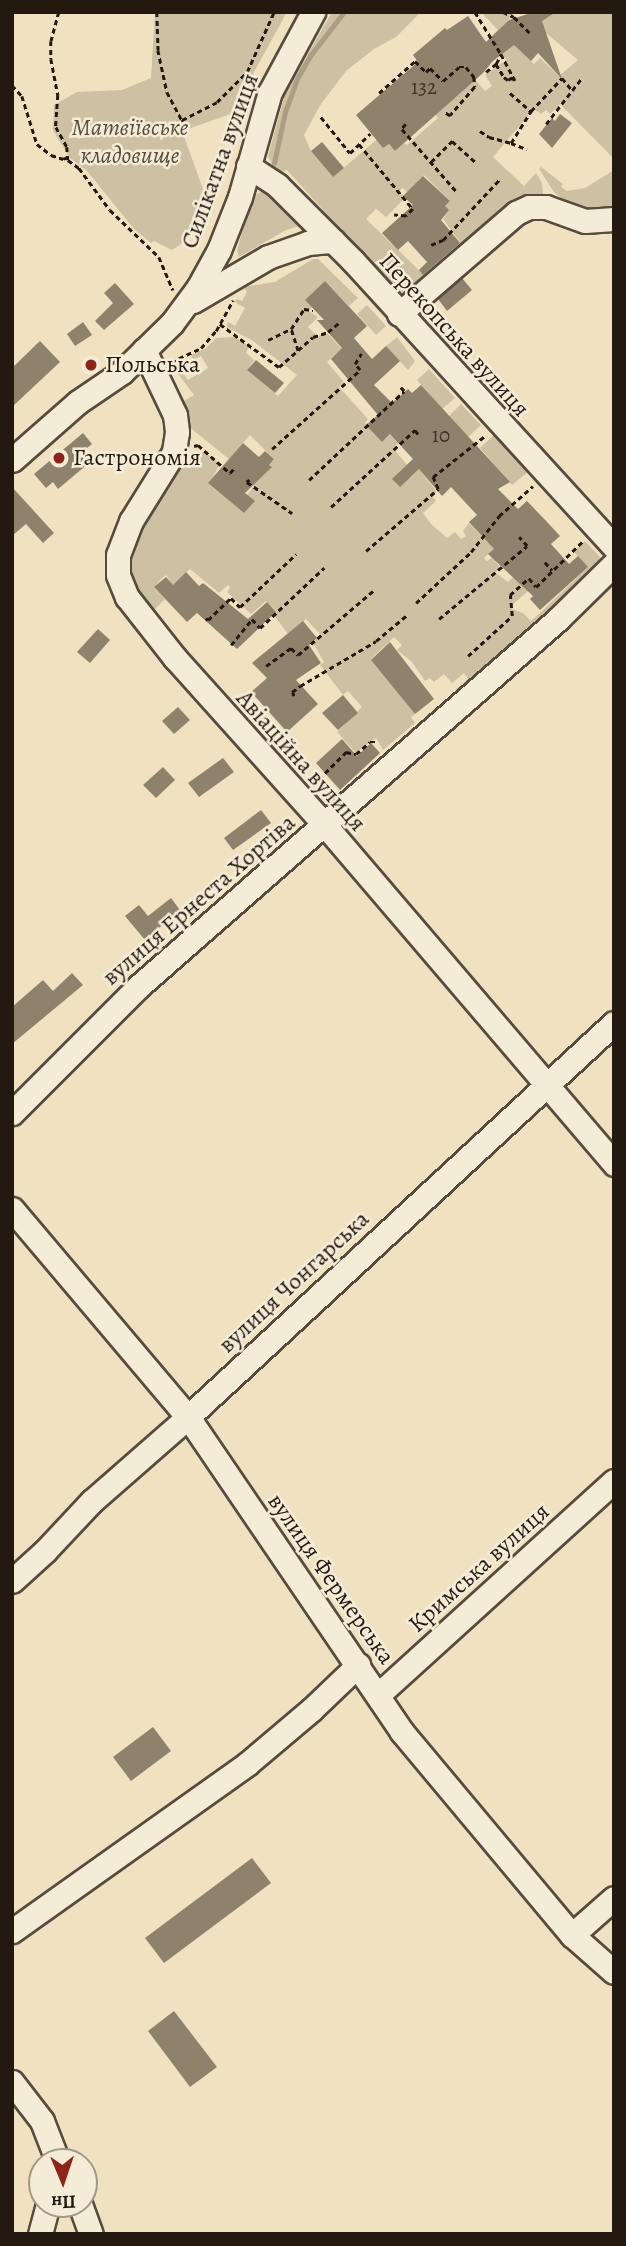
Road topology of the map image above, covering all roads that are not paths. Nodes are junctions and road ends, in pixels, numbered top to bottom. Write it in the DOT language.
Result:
graph roads {
  1 [pos="313,12"];
  2 [pos="248,166"];
  3 [pos="614,219"];
  4 [pos="333,241"];
  5 [pos="181,300"];
  6 [pos="399,314"];
  7 [pos="149,360"];
  8 [pos="12,460"];
  9 [pos="614,547"];
  10 [pos="614,564"];
  11 [pos="324,824"];
  12 [pos="614,1023"];
  13 [pos="544,1084"];
  14 [pos="12,1113"];
  15 [pos="614,1164"];
  16 [pos="12,1209"];
  17 [pos="188,1417"];
  18 [pos="614,1481"];
  19 [pos="12,1581"];
  20 [pos="358,1665"];
  21 [pos="379,1694"];
  22 [pos="614,1898"];
  23 [pos="12,1931"];
  24 [pos="572,1935"];
  25 [pos="614,1972"];
  26 [pos="12,2082"];
  27 [pos="53,2148"];
  1 -- 2 [label="street, Силікатна вулиця"];
  2 -- 4 [label="street, Перекопська вулиця"];
  2 -- 5 [label="street, Силікатна вулиця"];
  3 -- 6 [label="street"];
  4 -- 5 [label="street"];
  4 -- 6 [label="street, Перекопська вулиця"];
  5 -- 7 [label="street, Силікатна вулиця"];
  6 -- 9 [label="street, Перекопська вулиця"];
  7 -- 8 [label="street, Силікатна вулиця"];
  7 -- 11 [label="street, Авіаційна вулиця"];
  10 -- 11 [label="street, вулиця Ернеста Хортіва"];
  11 -- 13 [label="street, Авіаційна вулиця"];
  11 -- 14 [label="street, вулиця Ернеста Хортіва"];
  12 -- 13 [label="street, вулиця Чонгарська"];
  13 -- 15 [label="street, Авіаційна вулиця"];
  13 -- 17 [label="street, вулиця Чонгарська"];
  16 -- 17 [label="street, вулиця Фермерська"];
  17 -- 19 [label="street, вулиця Чонгарська"];
  17 -- 20 [label="street, вулиця Фермерська"];
  18 -- 21 [label="street, Кримська вулиця"];
  20 -- 21 [label="street, вулиця Фермерська"];
  20 -- 23 [label="street"];
  21 -- 24 [label="street, вулиця Фермерська"];
  22 -- 24 [label="street"];
  24 -- 25 [label="street, вулиця Фермерська"];
  26 -- 27 [label="street"];
}
